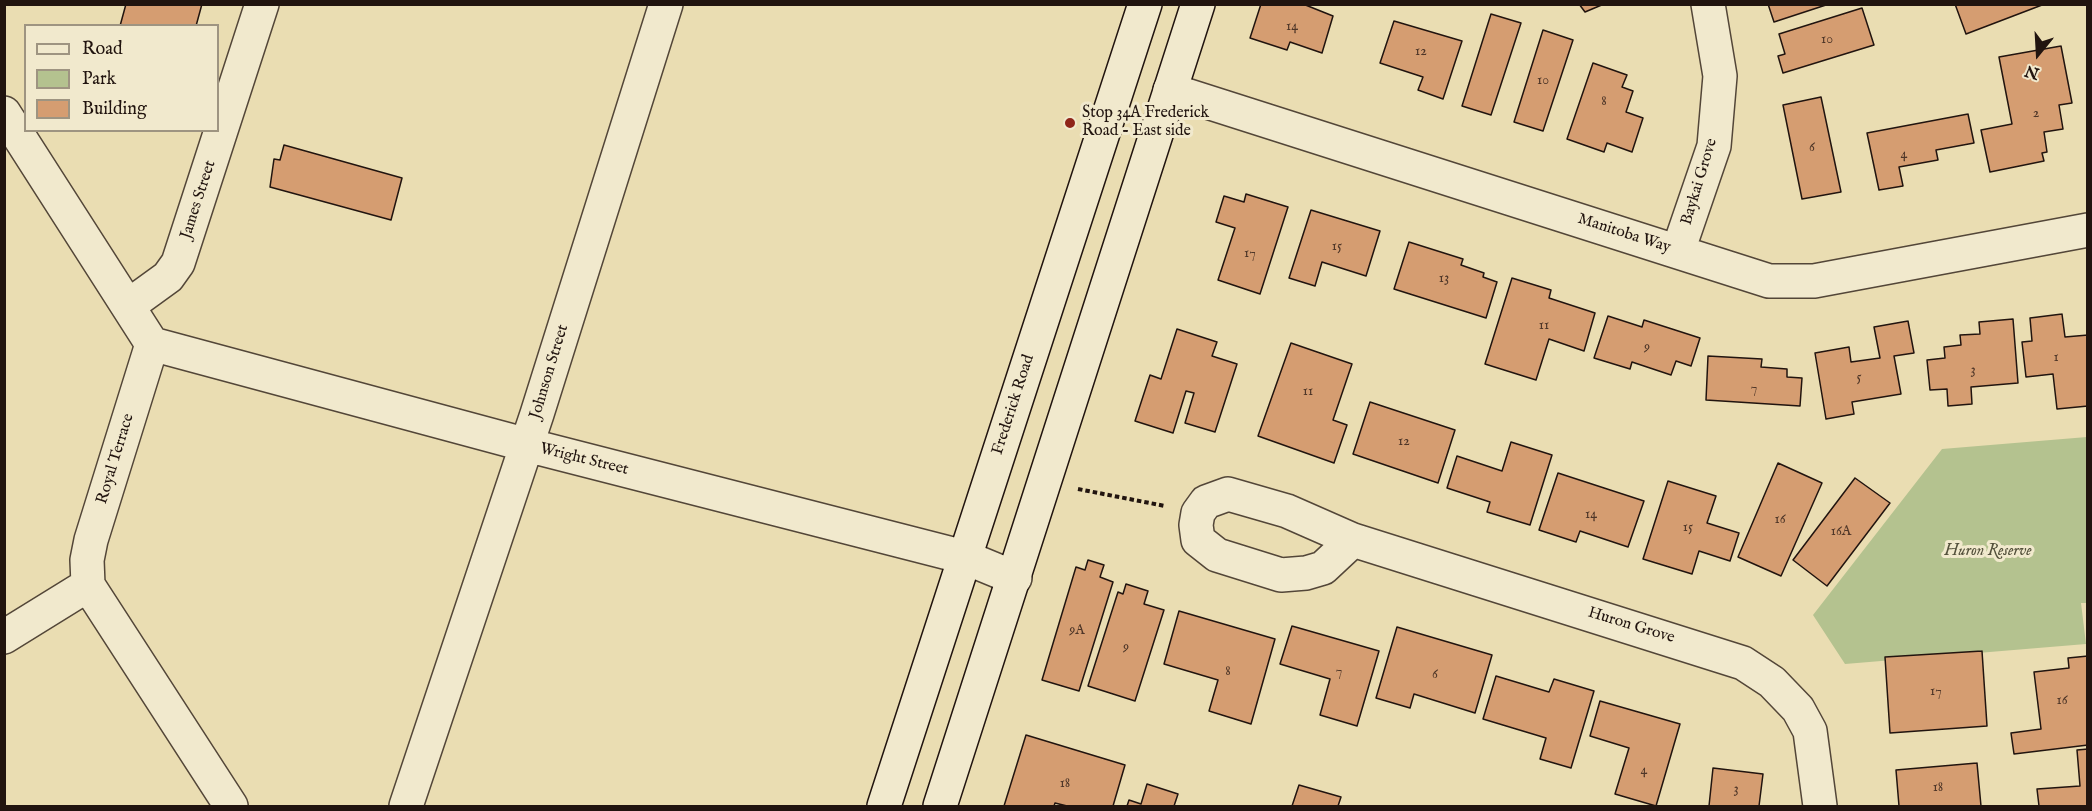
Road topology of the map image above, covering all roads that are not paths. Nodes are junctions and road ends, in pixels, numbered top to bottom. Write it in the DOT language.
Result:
graph roads {
  1 [pos="262,4"];
  2 [pos="666,4"];
  3 [pos="1145,4"];
  4 [pos="1198,4"];
  5 [pos="1708,4"];
  6 [pos="1170,90"];
  7 [pos="4,113"];
  8 [pos="2088,230"];
  9 [pos="1678,251"];
  10 [pos="128,306"];
  11 [pos="152,344"];
  12 [pos="527,446"];
  13 [pos="1353,540"];
  14 [pos="964,557"];
  15 [pos="1015,578"];
  16 [pos="88,585"];
  17 [pos="4,637"];
  18 [pos="231,807"];
  19 [pos="406,807"];
  20 [pos="884,807"];
  21 [pos="940,807"];
  22 [pos="1820,807"];
  1 -- 10 [label="street, James Street"];
  2 -- 12 [label="street, Johnson Street"];
  3 -- 14 [label="street, Frederick Road"];
  4 -- 6 [label="street"];
  5 -- 9 [label="street, Baykai Grove"];
  6 -- 9 [label="street, Manitoba Way"];
  6 -- 15 [label="street"];
  7 -- 10 [label="street"];
  8 -- 9 [label="street, Manitoba Way"];
  10 -- 11 [label="street"];
  11 -- 12 [label="street, Wright Street"];
  11 -- 16 [label="street, Royal Terrace"];
  12 -- 14 [label="street, Wright Street"];
  12 -- 19 [label="street, Johnson Street"];
  13 -- 13 [label="street, Huron Grove"];
  13 -- 22 [label="street, Huron Grove"];
  14 -- 15 [label="street, Wright Street"];
  14 -- 20 [label="street, Frederick Road"];
  15 -- 21 [label="street"];
  16 -- 17 [label="street"];
  16 -- 18 [label="street"];
}
